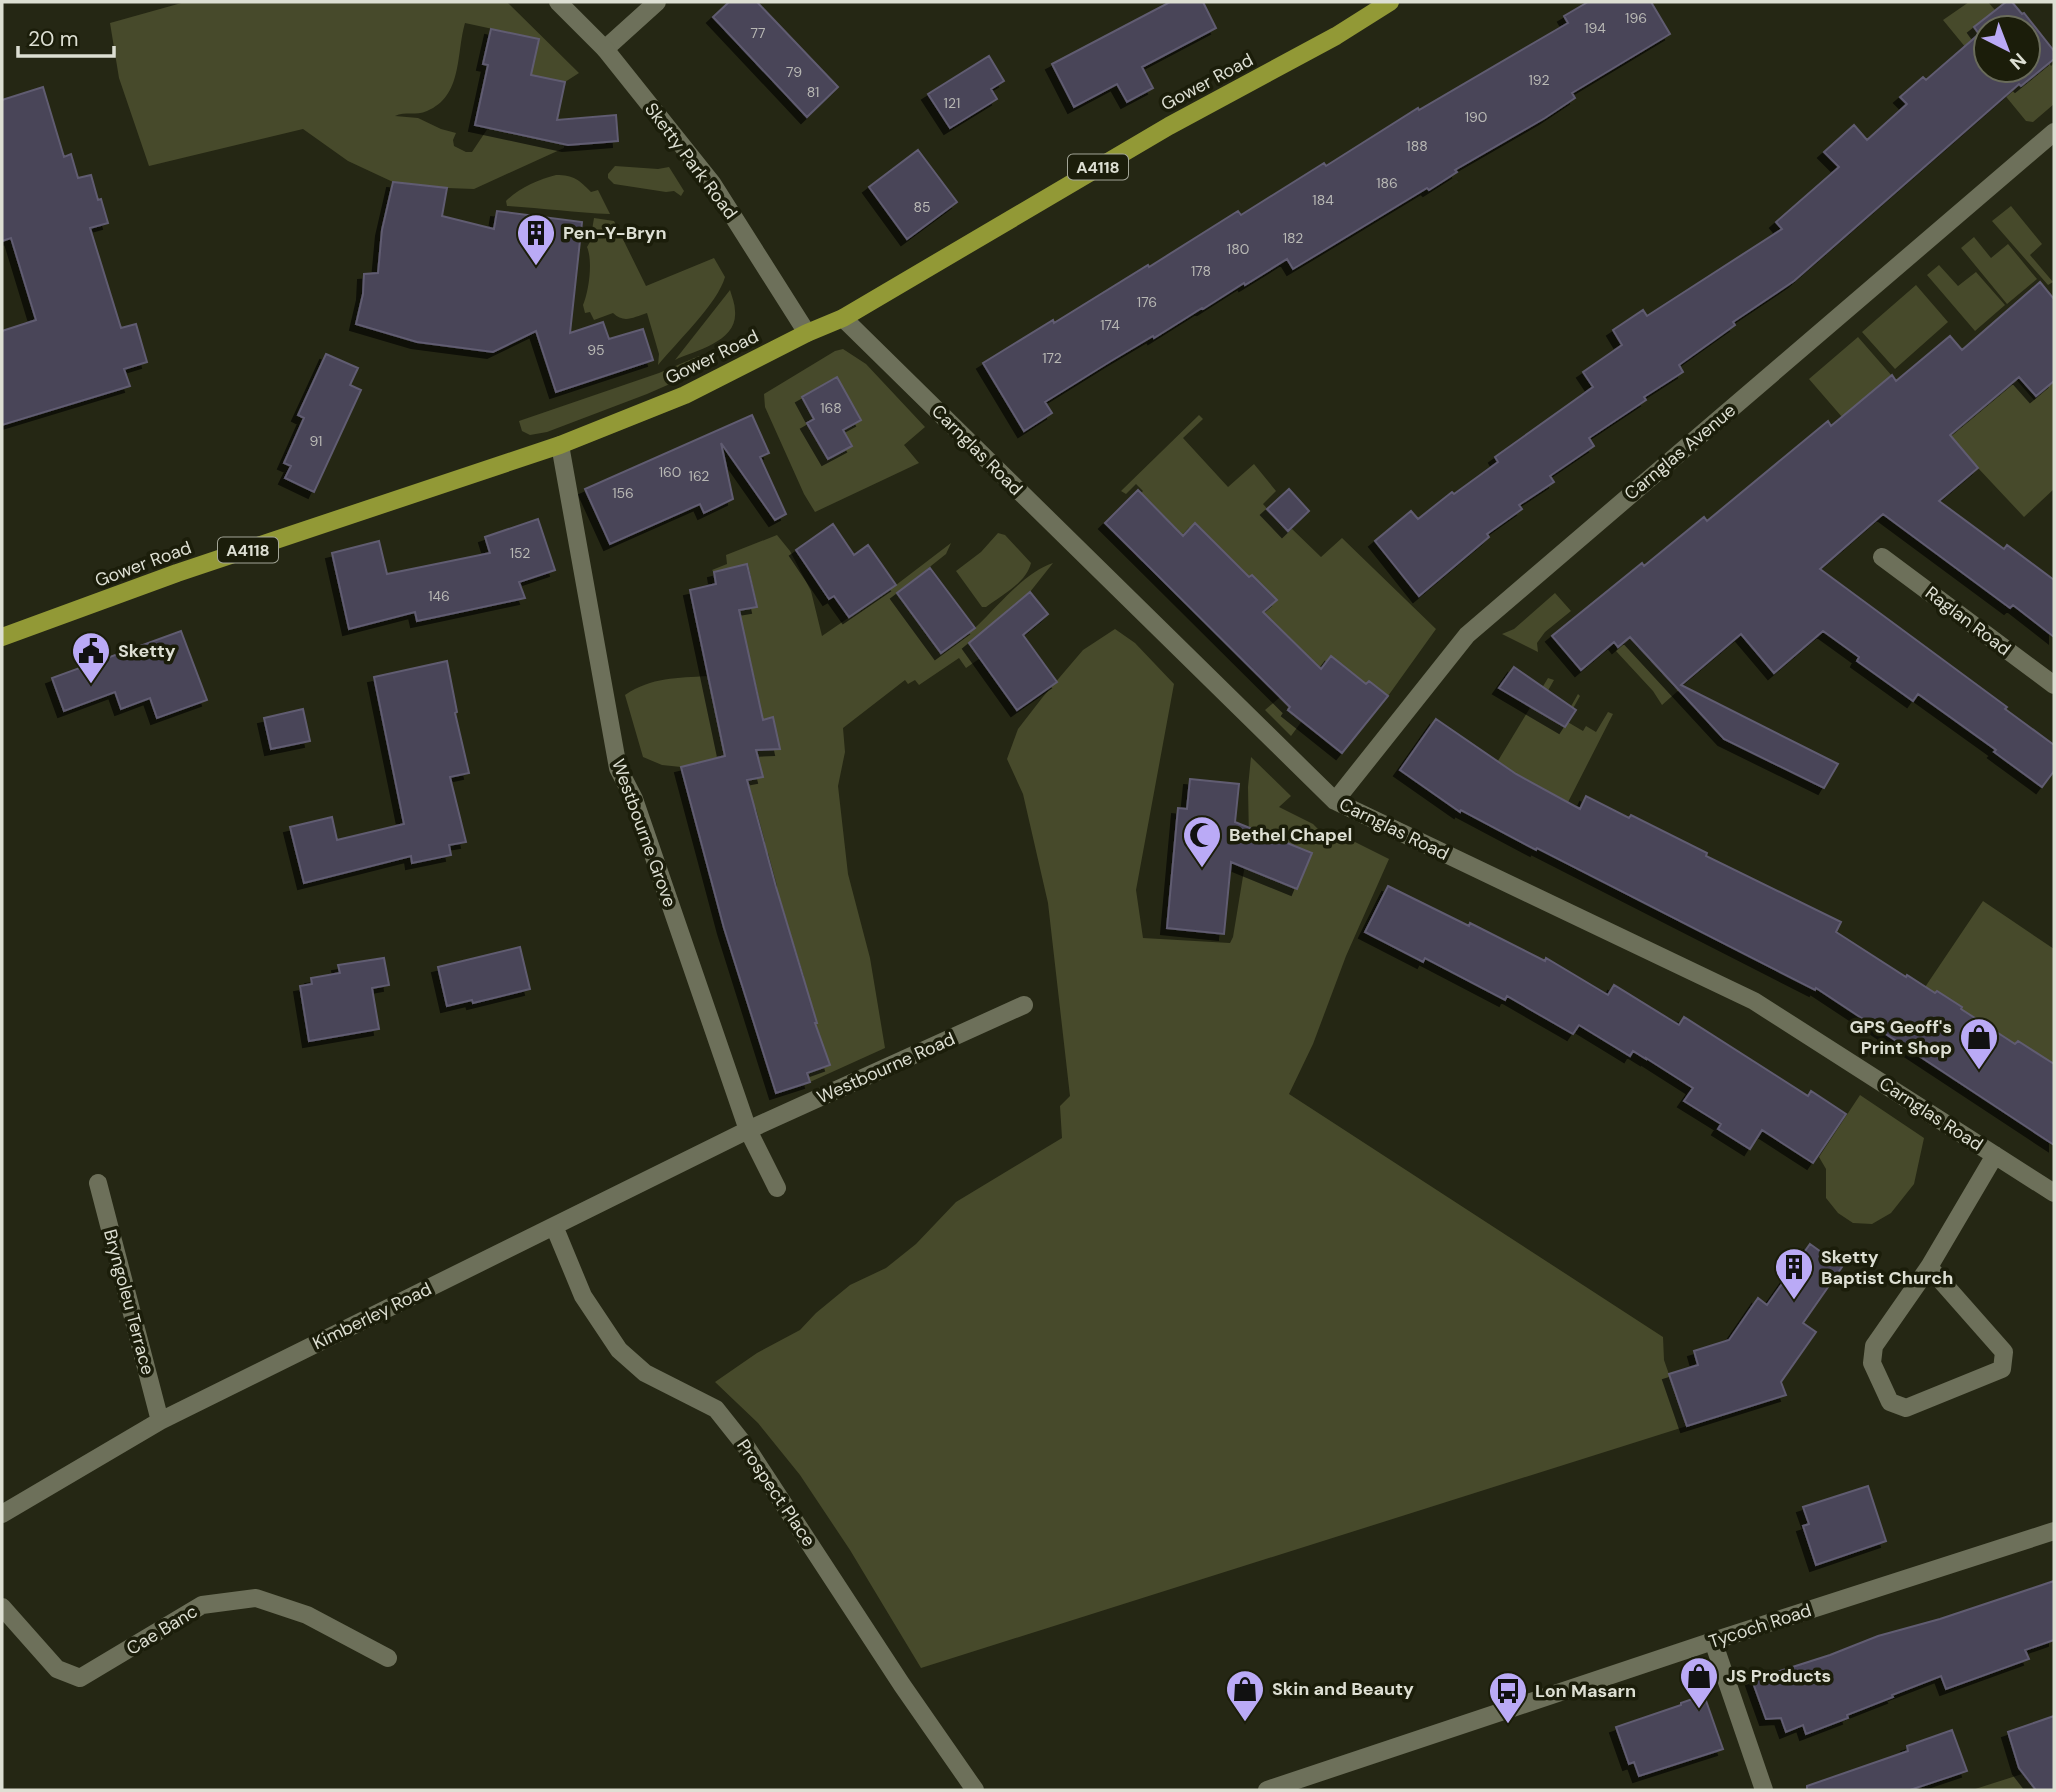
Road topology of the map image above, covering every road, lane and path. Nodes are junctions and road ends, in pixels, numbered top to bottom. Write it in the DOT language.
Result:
graph roads {
  1 [pos="558,2"];
  2 [pos="657,2"];
  3 [pos="1390,2"];
  4 [pos="605,49"];
  5 [pos="2054,132"];
  6 [pos="843,318"];
  7 [pos="807,333"];
  8 [pos="560,445"];
  9 [pos="1882,557"];
  10 [pos="2,637"];
  11 [pos="2054,685"];
  12 [pos="1335,801"];
  13 [pos="1024,1005"];
  14 [pos="748,1130"];
  15 [pos="1994,1155"];
  16 [pos="98,1183"];
  17 [pos="777,1188"];
  18 [pos="2054,1193"];
  19 [pos="554,1226"];
  20 [pos="1929,1267"];
  21 [pos="160,1421"];
  22 [pos="2,1514"];
  23 [pos="2054,1531"];
  24 [pos="2,1606"];
  25 [pos="1713,1641"];
  26 [pos="387,1658"];
  27 [pos="975,1790"];
  28 [pos="1267,1790"];
  29 [pos="1764,1790"];
  1 -- 4 [label="street, Sketty Park Road"];
  2 -- 4 [label="street"];
  3 -- 6 [label="main road, Gower Road / A4118"];
  4 -- 7 [label="street, Sketty Park Road"];
  5 -- 12 [label="street, Carnglas Avenue"];
  6 -- 7 [label="main road, Gower Road / A4118"];
  6 -- 12 [label="street, Carnglas Road"];
  7 -- 8 [label="main road, Gower Road / A4118"];
  8 -- 10 [label="main road, Gower Road / A4118"];
  8 -- 14 [label="street, Westbourne Grove"];
  9 -- 11 [label="street, Raglan Road"];
  12 -- 15 [label="street, Carnglas Road"];
  13 -- 14 [label="street, Westbourne Road"];
  14 -- 17 [label="street, Westbourne Grove"];
  14 -- 19 [label="street, Kimberley Road"];
  15 -- 18 [label="street, Carnglas Road"];
  15 -- 20 [label="street"];
  16 -- 21 [label="street, Bryngoleu Terrace"];
  19 -- 21 [label="street, Kimberley Road"];
  19 -- 27 [label="street, Prospect Place"];
  20 -- 20 [label="street"];
  21 -- 22 [label="street, Kimberley Road"];
  23 -- 25 [label="street, Tycoch Road"];
  24 -- 26 [label="street, Cae Banc"];
  25 -- 28 [label="street, Tycoch Road"];
  25 -- 29 [label="street"];
}
